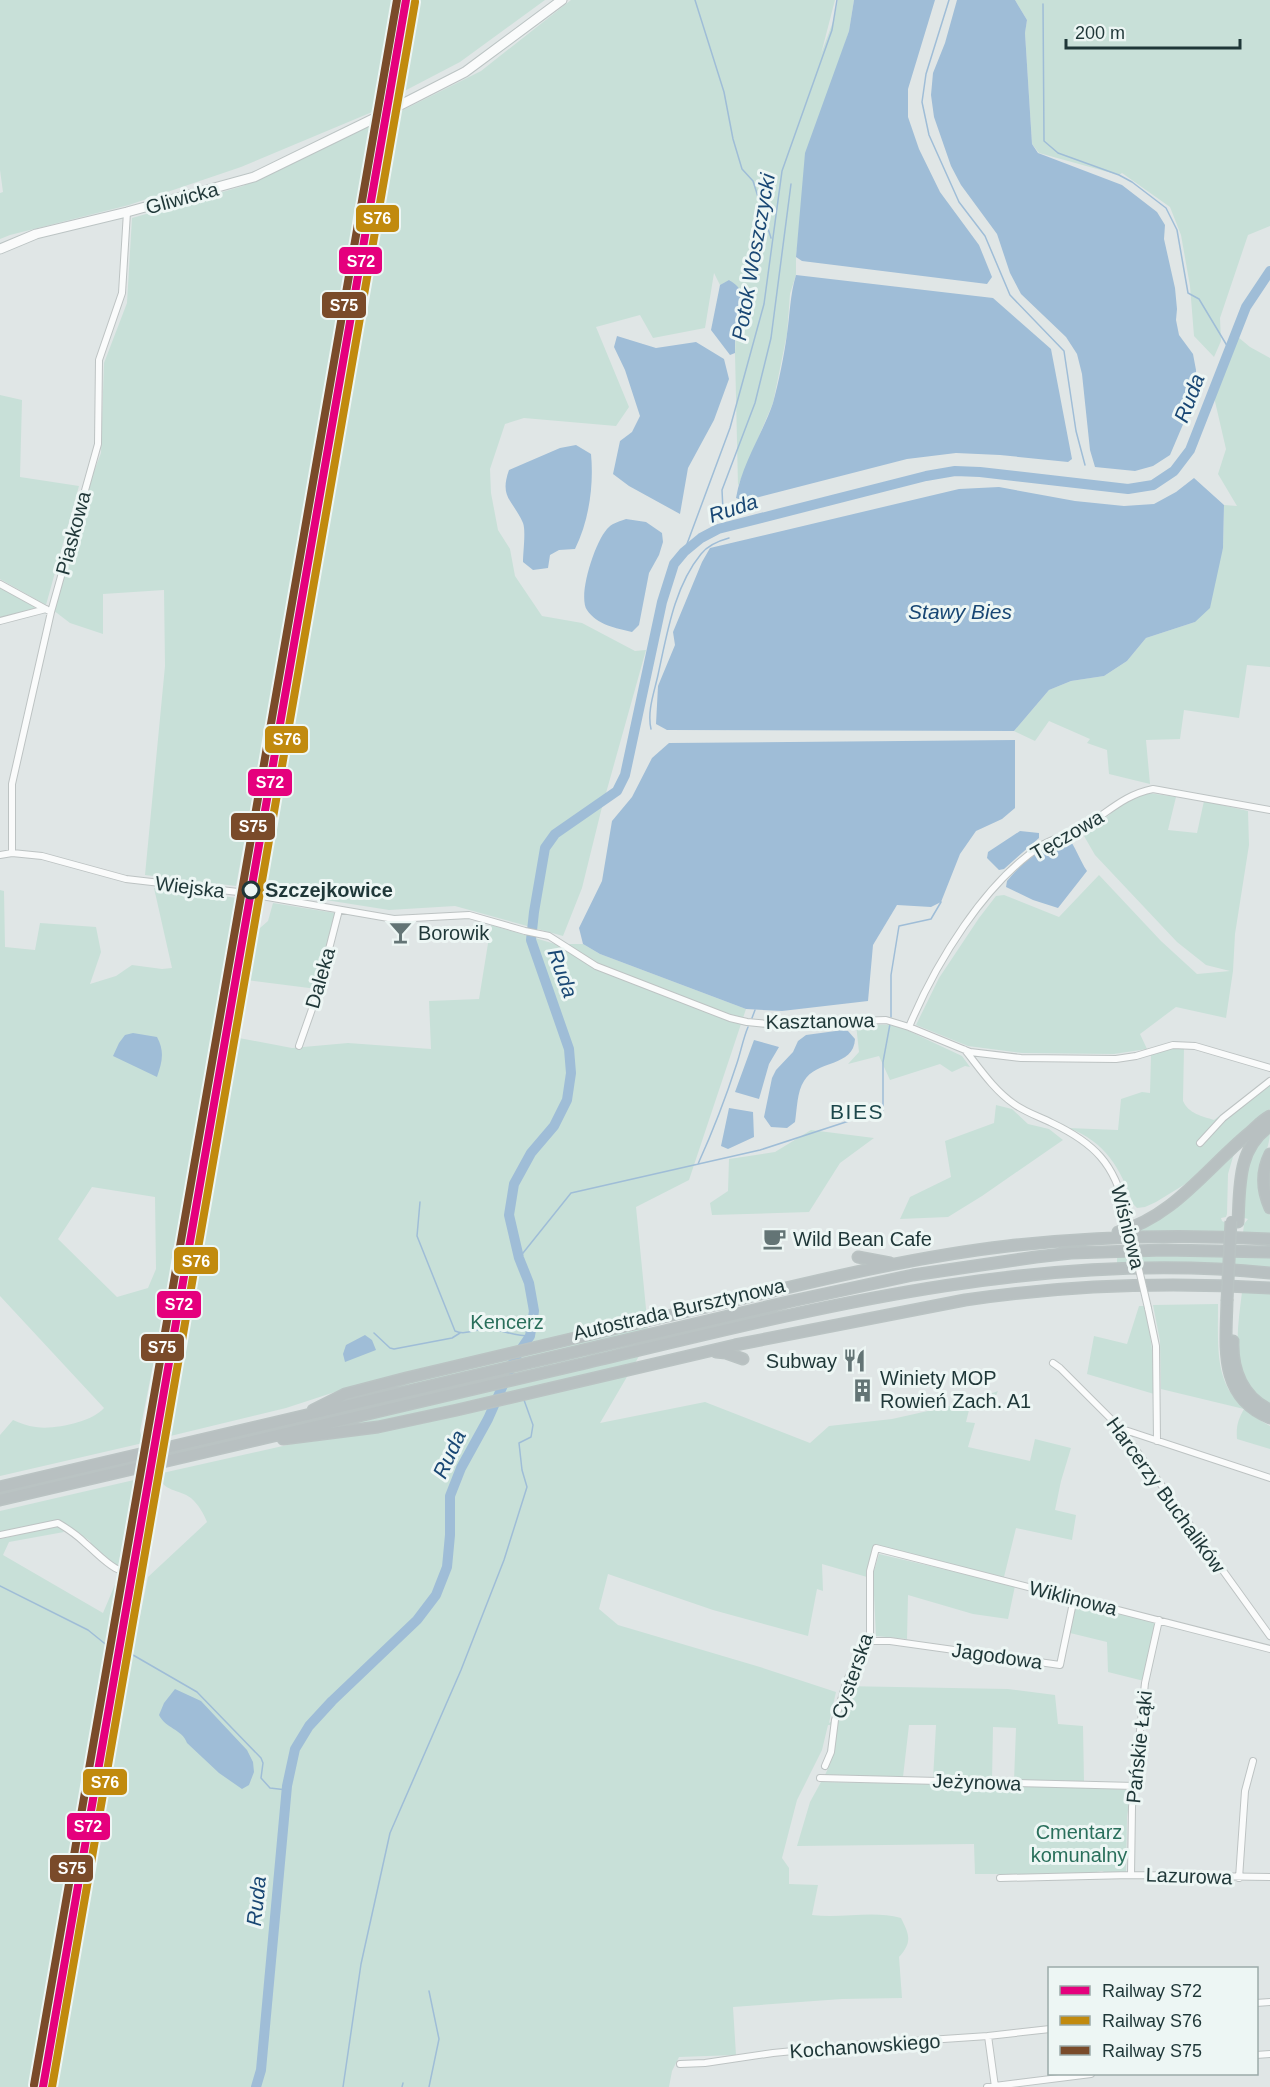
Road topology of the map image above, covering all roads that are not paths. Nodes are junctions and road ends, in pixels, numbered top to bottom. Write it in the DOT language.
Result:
graph roads {
  1 [pos="562,0"];
  2 [pos="127,212"];
  3 [pos="0,249"];
  4 [pos="0,584"];
  5 [pos="48,610"];
  6 [pos="0,621"];
  7 [pos="1270,810"];
  8 [pos="12,853"];
  9 [pos="0,855"];
  10 [pos="339,910"];
  11 [pos="452,916"];
  12 [pos="909,1027"];
  13 [pos="299,1046"];
  14 [pos="964,1049"];
  15 [pos="1270,1068"];
  16 [pos="1270,1080"];
  17 [pos="1270,1116"];
  18 [pos="1270,1126"];
  19 [pos="1249,1133"];
  20 [pos="1200,1143"];
  21 [pos="1270,1155"];
  22 [pos="1270,1208"];
  23 [pos="1235,1222"];
  24 [pos="1095,1238"];
  25 [pos="1270,1239"];
  26 [pos="1270,1251"];
  27 [pos="858,1257"];
  28 [pos="897,1264"];
  29 [pos="1270,1272"];
  30 [pos="1270,1288"];
  31 [pos="1231,1301"];
  32 [pos="710,1351"];
  33 [pos="743,1359"];
  34 [pos="1053,1363"];
  35 [pos="1270,1410"];
  36 [pos="302,1416"];
  37 [pos="1270,1418"];
  38 [pos="1122,1429"];
  39 [pos="250,1441"];
  40 [pos="1157,1441"];
  41 [pos="1270,1478"];
  42 [pos="0,1487"];
  43 [pos="0,1500"];
  44 [pos="0,1535"];
  45 [pos="876,1548"];
  46 [pos="142,1575"];
  47 [pos="1074,1598"];
  48 [pos="1159,1620"];
  49 [pos="1270,1636"];
  50 [pos="866,1641"];
  51 [pos="1270,1649"];
  52 [pos="1253,1761"];
  53 [pos="825,1766"];
  54 [pos="820,1778"];
  55 [pos="1135,1786"];
  56 [pos="1131,1875"];
  57 [pos="1270,1877"];
  58 [pos="1000,1878"];
  59 [pos="1239,1878"];
  60 [pos="1048,2029"];
  61 [pos="988,2036"];
  62 [pos="680,2064"];
  63 [pos="1076,2075"];
  64 [pos="995,2086"];
  65 [pos="987,2087"];
  1 -- 2 [label="main road, Gliwicka"];
  2 -- 3 [label="main road, Gliwicka"];
  2 -- 5 [label="street, Piaskowa"];
  4 -- 5 [label="street"];
  5 -- 6 [label="street"];
  5 -- 8 [label="street, Piaskowa"];
  7 -- 12 [label="street, Tęczowa"];
  8 -- 9 [label="street, Wiejska"];
  8 -- 10 [label="street, Wiejska"];
  10 -- 11 [label="street, Wiejska"];
  10 -- 13 [label="street, Daleka"];
  11 -- 12 [label="street, Kasztanowa"];
  12 -- 14 [label="street, Kasztanowa"];
  14 -- 15 [label="street, Kasztanowa"];
  14 -- 40 [label="street, Wiśniowa, bridge"];
  16 -- 20 [label="street"];
  17 -- 19 [label="highway"];
  18 -- 23 [label="highway"];
  19 -- 23 [label="highway"];
  19 -- 24 [label="highway"];
  21 -- 22 [label="highway"];
  23 -- 31 [label="highway, bridge"];
  24 -- 25 [label="highway"];
  24 -- 28 [label="highway"];
  26 -- 36 [label="highway, Autostrada Bursztynowa"];
  27 -- 28 [label="highway"];
  28 -- 36 [label="highway"];
  29 -- 39 [label="highway, Autostrada Bursztynowa"];
  30 -- 32 [label="highway"];
  31 -- 35 [label="highway"];
  31 -- 37 [label="highway"];
  32 -- 33 [label="highway"];
  32 -- 39 [label="highway"];
  34 -- 38 [label="street, Harcerzy Buchalików"];
  36 -- 42 [label="highway, Autostrada Bursztynowa"];
  38 -- 40 [label="street"];
  38 -- 49 [label="street, Harcerzy Buchalików"];
  39 -- 43 [label="highway, Autostrada Bursztynowa"];
  40 -- 41 [label="street"];
  44 -- 46 [label="street"];
  45 -- 47 [label="street, Wiklinowa"];
  45 -- 50 [label="street, Cysterska"];
  47 -- 48 [label="street, Wiklinowa"];
  47 -- 50 [label="street, Jagodowa"];
  48 -- 51 [label="street, Wiklinowa"];
  48 -- 55 [label="street, Pańskie Łąki"];
  50 -- 53 [label="street, Cysterska"];
  52 -- 59 [label="street"];
  54 -- 55 [label="street, Jeżynowa"];
  55 -- 56 [label="street, Pańskie Łąki"];
  56 -- 58 [label="street, Lazurowa"];
  56 -- 59 [label="street, Lazurowa"];
  57 -- 59 [label="street, Lazurowa"];
  60 -- 61 [label="street, Kochanowskiego"];
  61 -- 62 [label="street, Kochanowskiego"];
  61 -- 64 [label="street"];
  63 -- 64 [label="street"];
  64 -- 65 [label="street"];
}
